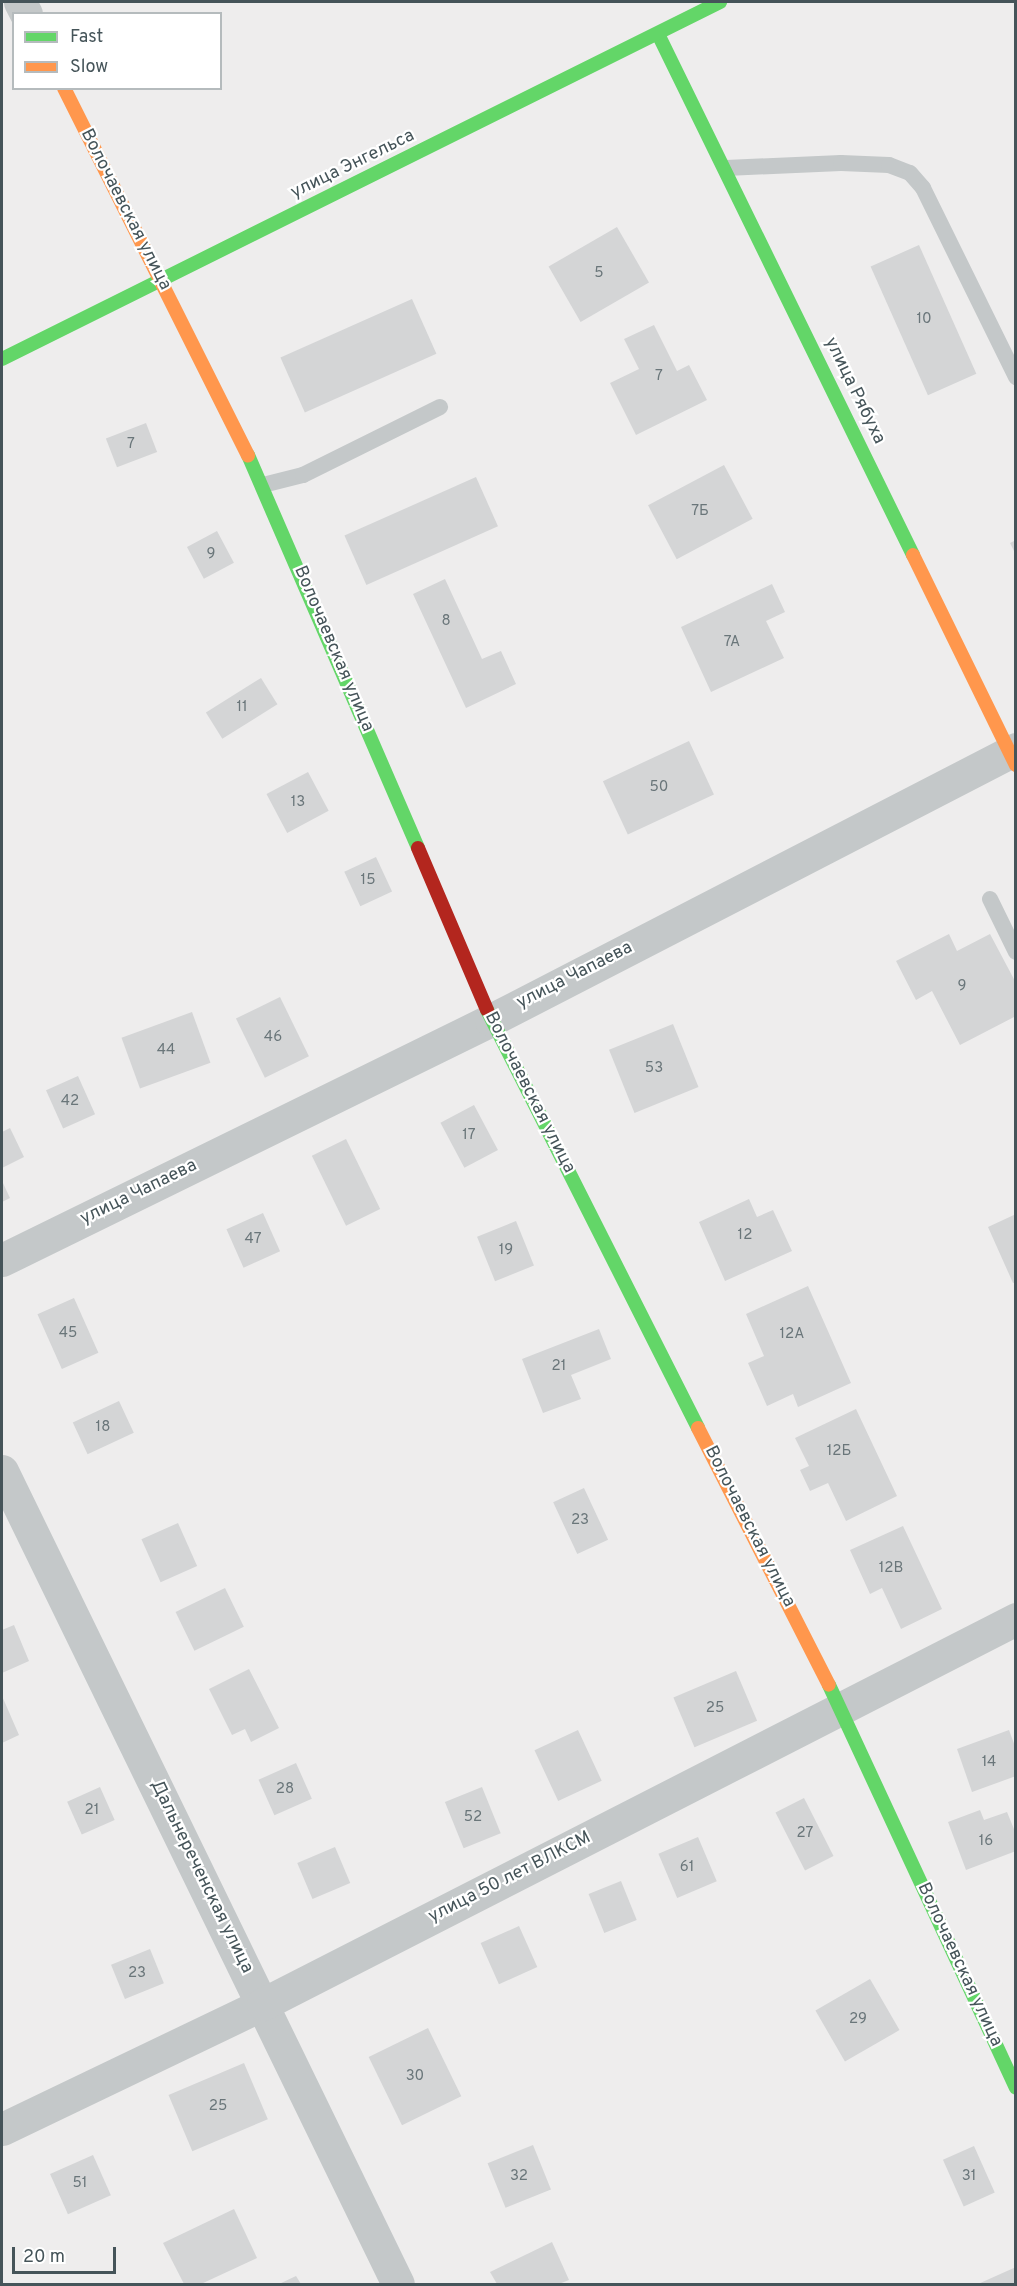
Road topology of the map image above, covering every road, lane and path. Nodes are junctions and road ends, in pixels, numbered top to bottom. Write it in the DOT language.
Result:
graph roads {
  1 [pos="676,2"];
  2 [pos="720,2"];
  3 [pos="684,20"];
  4 [pos="658,34"];
  5 [pos="65,90"];
  6 [pos="726,168"];
  7 [pos="161,281"];
  8 [pos="2,359"];
  9 [pos="1016,377"];
  10 [pos="440,407"];
  11 [pos="263,485"];
  12 [pos="1014,756"];
  13 [pos="990,899"];
  14 [pos="1016,952"];
  15 [pos="491,1020"];
  16 [pos="2,1260"];
  17 [pos="2,1471"];
  18 [pos="1016,1619"];
  19 [pos="842,1709"];
  20 [pos="264,2004"];
  21 [pos="1016,2088"];
  22 [pos="2,2129"];
  23 [pos="398,2284"];
  1 -- 3 [label="lane"];
  2 -- 3 [label="street, улица Энгельса"];
  3 -- 4 [label="street, улица Энгельса"];
  4 -- 6 [label="street, улица Рябуха"];
  4 -- 7 [label="street, улица Энгельса"];
  5 -- 7 [label="street, Волочаевская улица"];
  6 -- 9 [label="lane"];
  6 -- 12 [label="street, улица Рябуха"];
  7 -- 8 [label="street, улица Энгельса"];
  7 -- 11 [label="street, Волочаевская улица"];
  10 -- 11 [label="lane"];
  11 -- 15 [label="street, Волочаевская улица"];
  12 -- 15 [label="street, улица Чапаева"];
  13 -- 14 [label="lane"];
  15 -- 16 [label="street, улица Чапаева"];
  15 -- 19 [label="street, Волочаевская улица"];
  17 -- 20 [label="street, Дальнереченская улица"];
  18 -- 19 [label="street, улица 50 лет ВЛКСМ"];
  19 -- 20 [label="street, улица 50 лет ВЛКСМ"];
  19 -- 21 [label="street, Волочаевская улица"];
  20 -- 22 [label="street, улица 50 лет ВЛКСМ"];
  20 -- 23 [label="street, Дальнереченская улица"];
}
